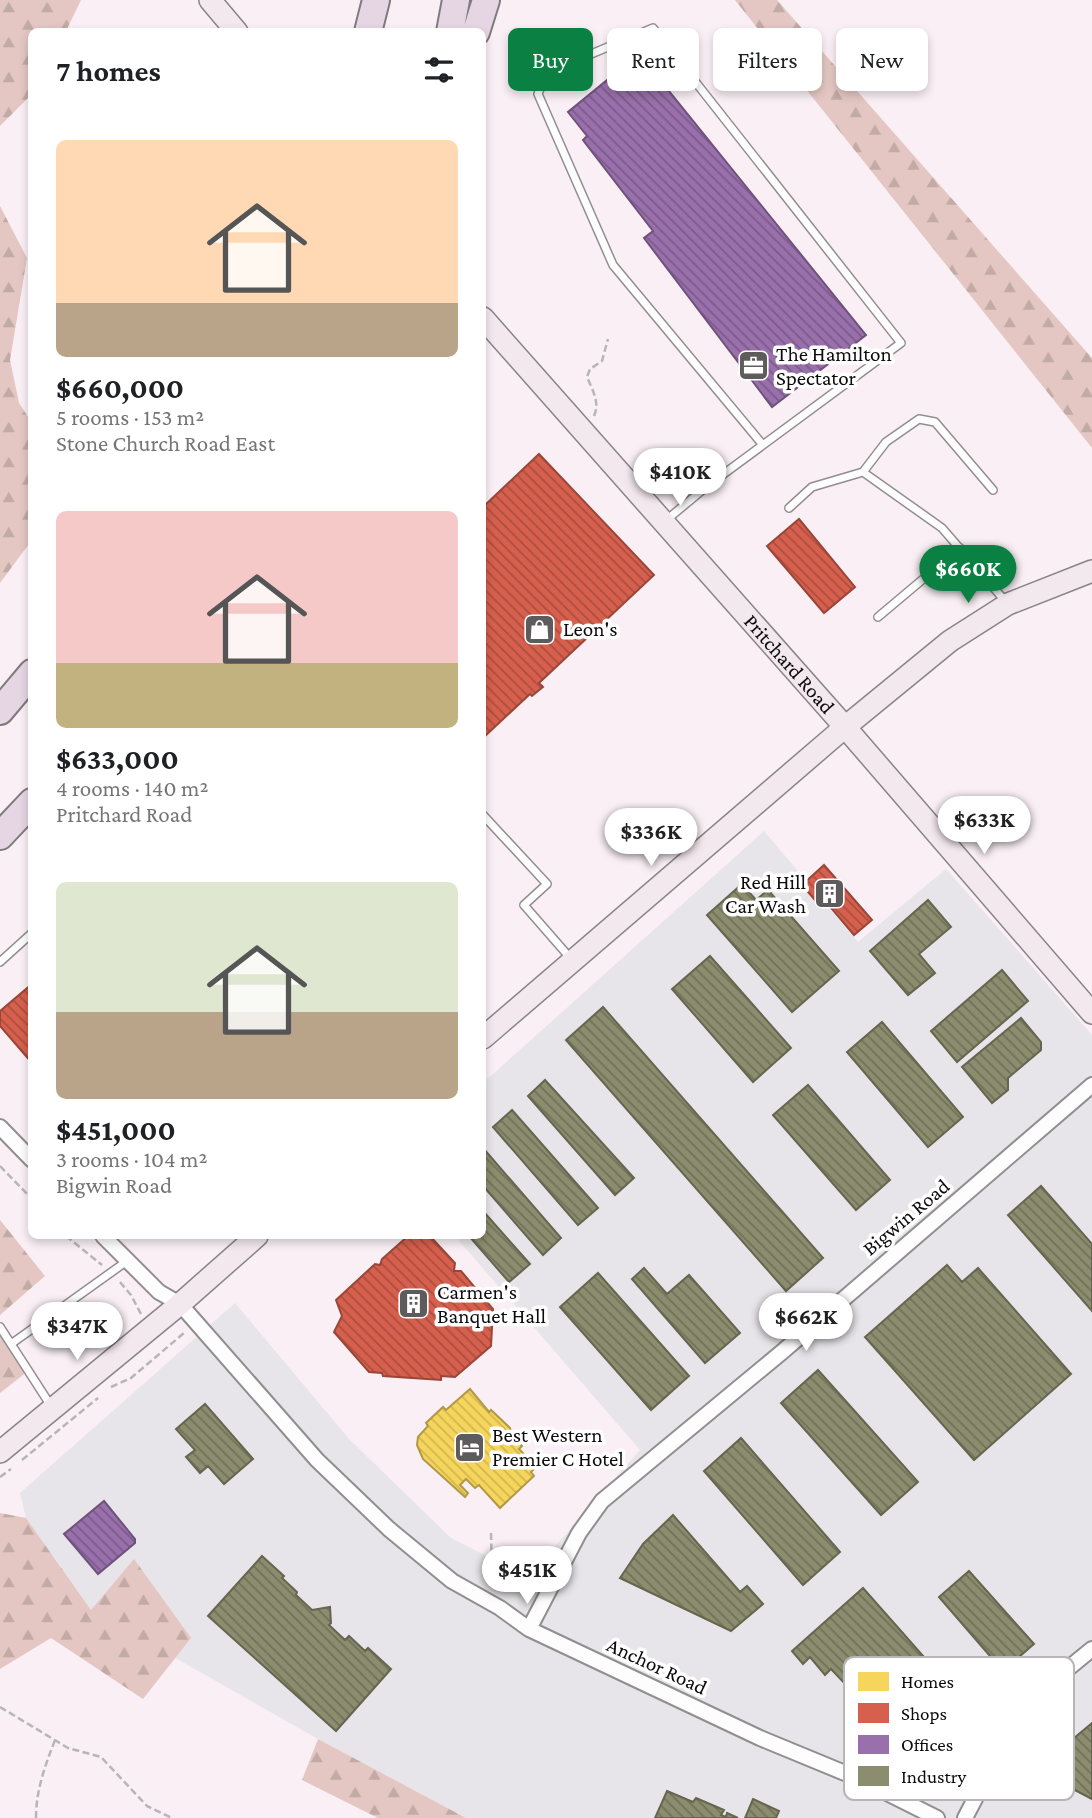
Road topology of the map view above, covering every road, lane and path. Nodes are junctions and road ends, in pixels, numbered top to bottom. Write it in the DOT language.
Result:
graph roads {
  1 [pos="210,0"];
  2 [pos="376,0"];
  3 [pos="456,0"];
  4 [pos="486,0"];
  5 [pos="234,28"];
  6 [pos="369,28"];
  7 [pos="451,28"];
  8 [pos="477,28"];
  9 [pos="486,321"];
  10 [pos="608,339"];
  11 [pos="586,434"];
  12 [pos="762,444"];
  13 [pos="863,472"];
  14 [pos="993,490"];
  15 [pos="789,508"];
  16 [pos="664,522"];
  17 [pos="960,548"];
  18 [pos="1092,571"];
  19 [pos="1008,604"];
  20 [pos="878,617"];
  21 [pos="28,678"];
  22 [pos="0,711"];
  23 [pos="845,727"];
  24 [pos="28,806"];
  25 [pos="486,818"];
  26 [pos="0,836"];
  27 [pos="28,937"];
  28 [pos="574,961"];
  29 [pos="0,962"];
  30 [pos="1092,1013"];
  31 [pos="486,1034"];
  32 [pos="1092,1085"];
  33 [pos="0,1127"];
  34 [pos="28,1156"];
  35 [pos="0,1166"];
  36 [pos="28,1195"];
  37 [pos="106,1239"];
  38 [pos="254,1239"];
  39 [pos="127,1261"];
  40 [pos="180,1304"];
  41 [pos="197,1323"];
  42 [pos="0,1327"];
  43 [pos="11,1344"];
  44 [pos="110,1387"];
  45 [pos="100,1396"];
  46 [pos="53,1409"];
  47 [pos="0,1452"];
  48 [pos="0,1477"];
  49 [pos="491,1533"];
  50 [pos="498,1582"];
  51 [pos="529,1629"];
  52 [pos="1092,1649"];
  53 [pos="1074,1664"];
  54 [pos="0,1707"];
  55 [pos="55,1740"];
  56 [pos="844,1773"];
  57 [pos="901,1800"];
  58 [pos="974,1800"];
  59 [pos="36,1818"];
  60 [pos="172,1818"];
  61 [pos="937,1818"];
  62 [pos="965,1818"];
  1 -- 5 [label="main road"];
  2 -- 6 [label="highway"];
  3 -- 7 [label="highway"];
  4 -- 8 [label="highway"];
  9 -- 11 [label="main road, Pritchard Road"];
  10 -- 11 [label="path"];
  11 -- 16 [label="main road, Pritchard Road"];
  12 -- 12 [label="lane"];
  12 -- 16 [label="lane"];
  13 -- 14 [label="lane"];
  13 -- 15 [label="lane"];
  13 -- 17 [label="lane"];
  16 -- 23 [label="main road, Pritchard Road"];
  17 -- 19 [label="lane"];
  17 -- 20 [label="lane"];
  18 -- 19 [label="main road"];
  19 -- 23 [label="main road"];
  21 -- 22 [label="highway"];
  23 -- 28 [label="main road"];
  23 -- 30 [label="main road, Pritchard Road"];
  24 -- 26 [label="highway"];
  25 -- 28 [label="lane"];
  27 -- 29 [label="lane"];
  28 -- 31 [label="main road"];
  32 -- 51 [label="street, Bigwin Road"];
  33 -- 34 [label="street"];
  35 -- 36 [label="path"];
  37 -- 39 [label="street, Anchor Road"];
  38 -- 40 [label="main road"];
  39 -- 40 [label="street, Anchor Road"];
  39 -- 43 [label="lane"];
  40 -- 41 [label="street, Anchor Road"];
  40 -- 46 [label="main road"];
  41 -- 44 [label="path"];
  41 -- 51 [label="street, Anchor Road"];
  42 -- 43 [label="lane"];
  43 -- 46 [label="lane"];
  45 -- 48 [label="path"];
  46 -- 47 [label="main road"];
  49 -- 50 [label="path"];
  51 -- 56 [label="street, Anchor Road"];
  52 -- 53 [label="street"];
  54 -- 55 [label="path"];
  55 -- 59 [label="path"];
  55 -- 60 [label="path"];
  57 -- 61 [label="street, Anchor Road"];
  58 -- 62 [label="street"];
}
